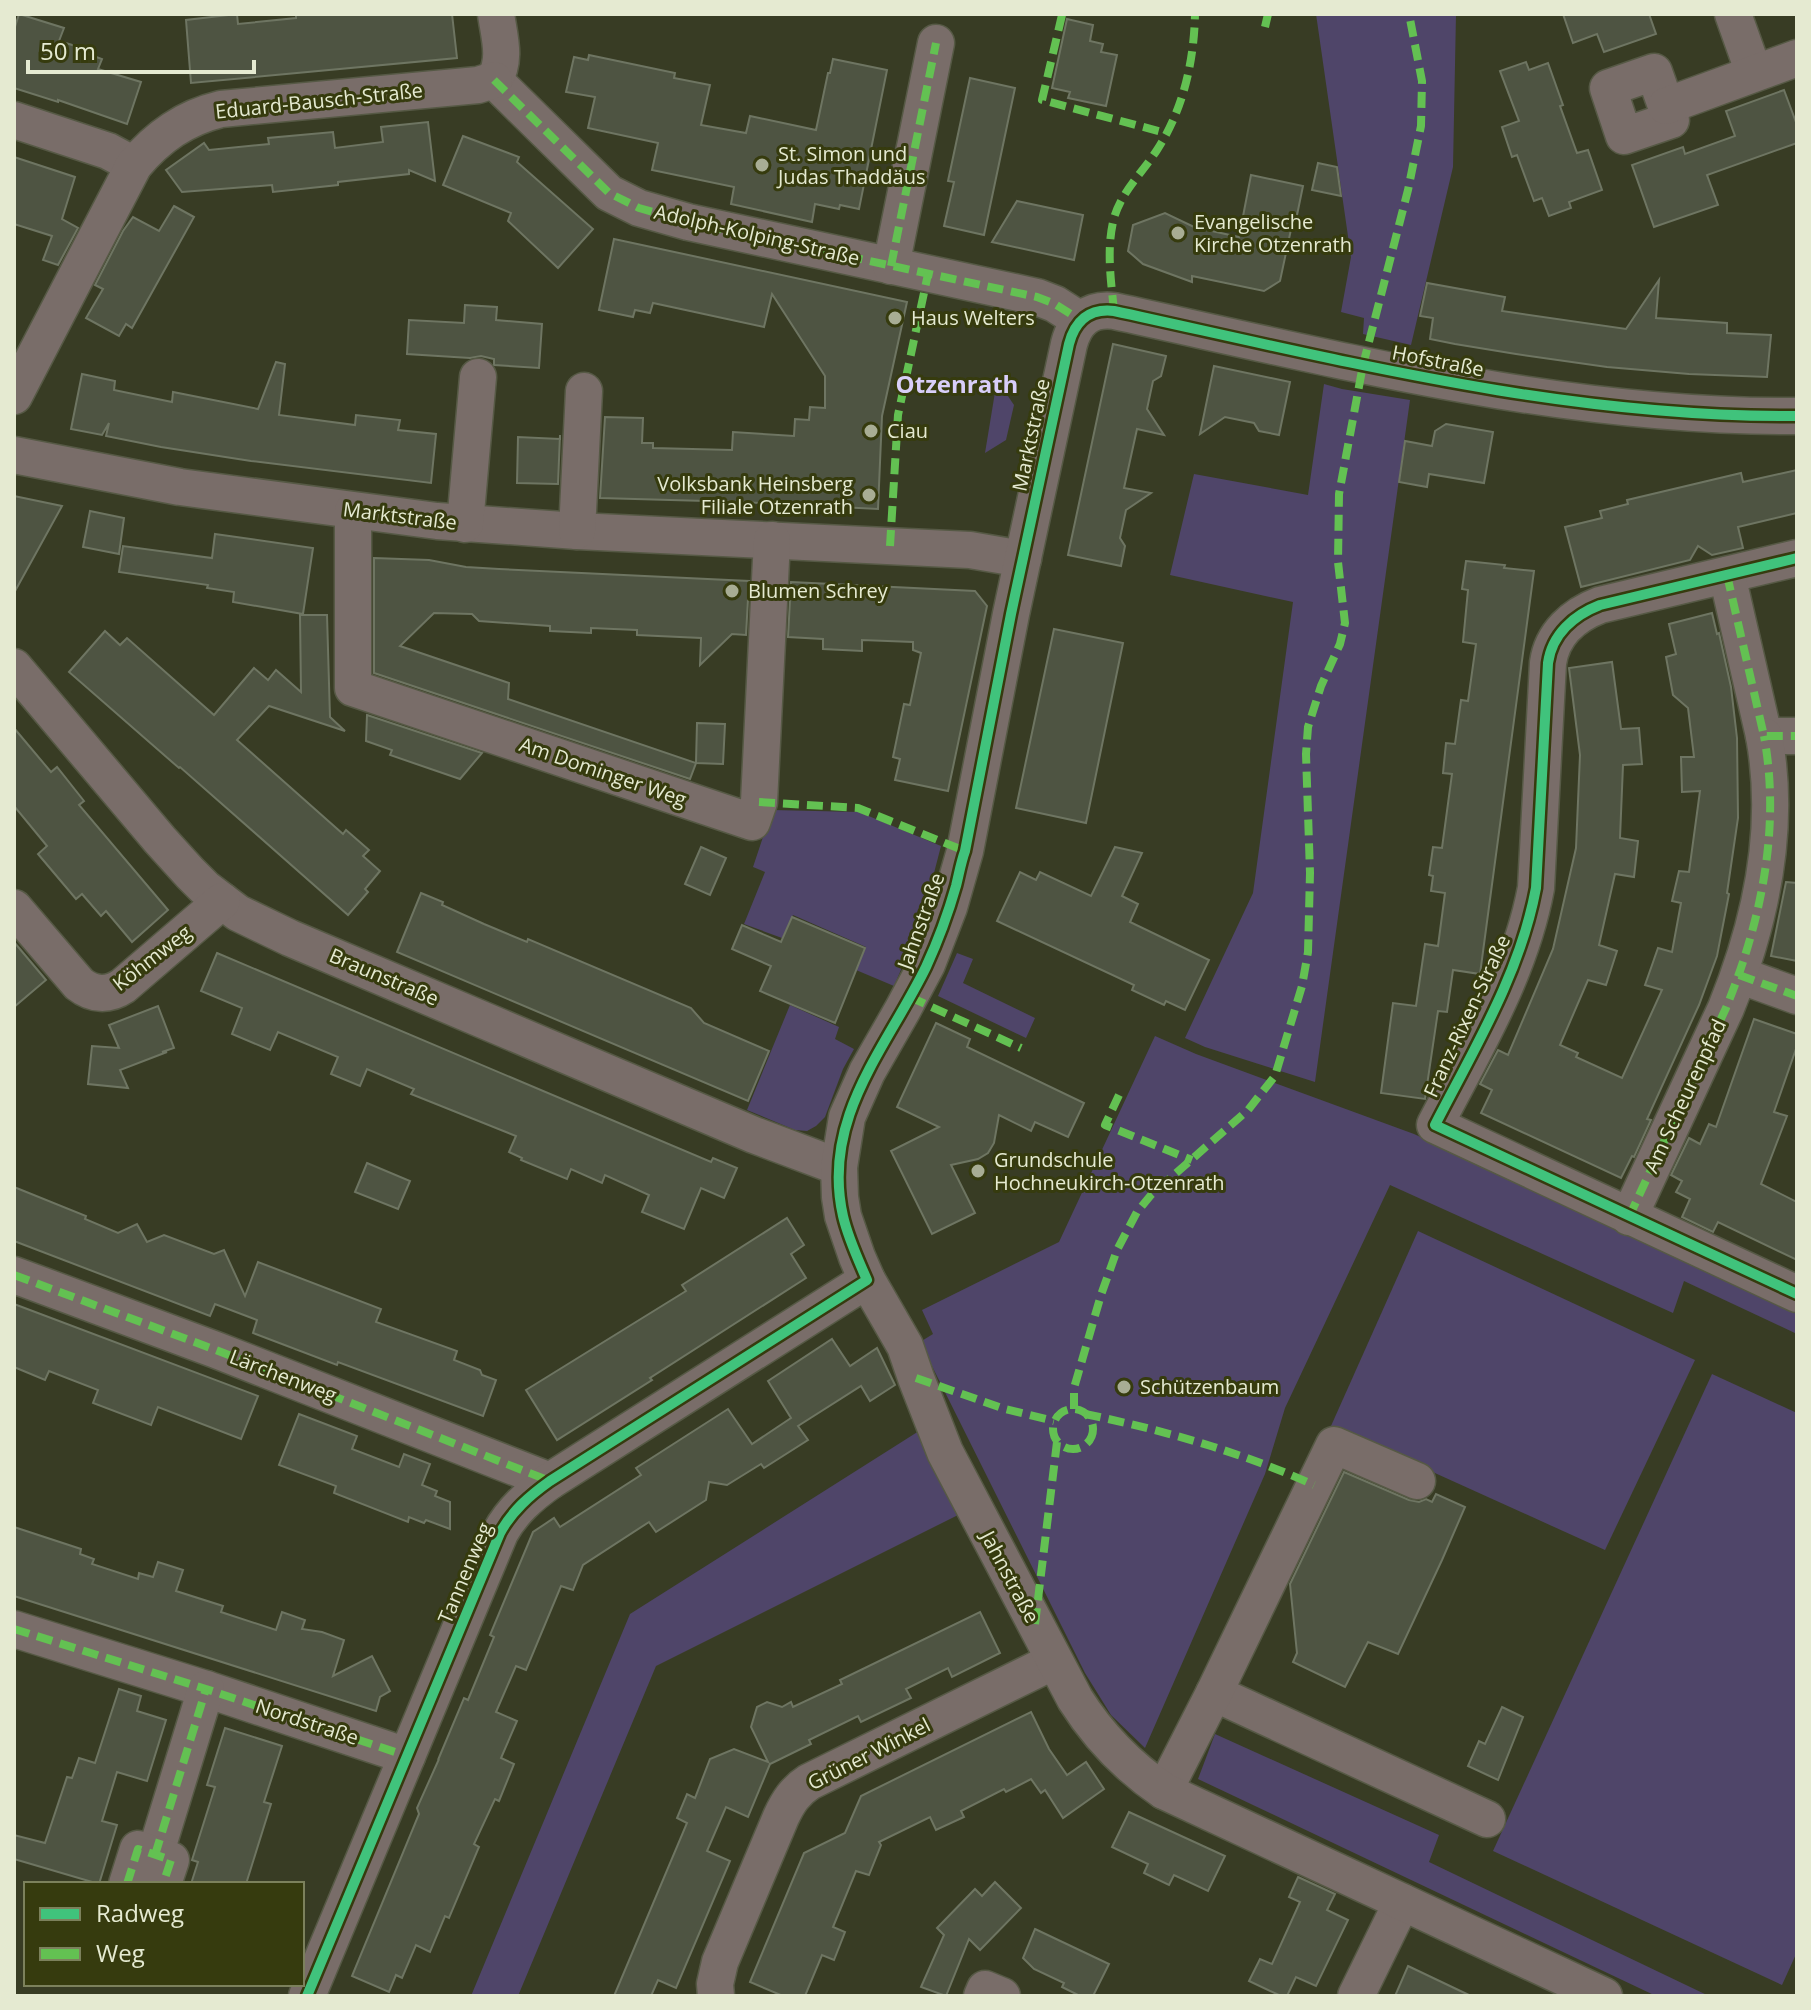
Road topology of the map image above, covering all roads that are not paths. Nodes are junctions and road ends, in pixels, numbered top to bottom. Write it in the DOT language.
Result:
graph roads {
  1 [pos="496,14"];
  2 [pos="1733,14"];
  3 [pos="936,43"];
  4 [pos="1797,58"];
  5 [pos="1754,73"];
  6 [pos="494,80"];
  7 [pos="1666,106"];
  8 [pos="14,120"];
  9 [pos="134,165"];
  10 [pos="891,266"];
  11 [pos="1080,320"];
  12 [pos="478,377"];
  13 [pos="584,391"];
  14 [pos="14,396"];
  15 [pos="1797,416"];
  16 [pos="14,455"];
  17 [pos="353,511"];
  18 [pos="465,524"];
  19 [pos="577,531"];
  20 [pos="772,540"];
  21 [pos="1797,558"];
  22 [pos="1023,559"];
  23 [pos="1727,575"];
  24 [pos="14,667"];
  25 [pos="1781,736"];
  26 [pos="222,901"];
  27 [pos="14,908"];
  28 [pos="1739,975"];
  29 [pos="1797,996"];
  30 [pos="839,1167"];
  31 [pos="1629,1217"];
  32 [pos="14,1275"];
  33 [pos="867,1280"];
  34 [pos="1797,1294"];
  35 [pos="550,1481"];
  36 [pos="1417,1481"];
  37 [pos="14,1629"];
  38 [pos="1054,1661"];
  39 [pos="206,1689"];
  40 [pos="1214,1693"];
  41 [pos="407,1756"];
  42 [pos="1164,1791"];
  43 [pos="1487,1819"];
  44 [pos="159,1869"];
  45 [pos="128,1882"];
  46 [pos="1402,1902"];
  47 [pos="307,1996"];
  48 [pos="716,1996"];
  49 [pos="982,1996"];
  50 [pos="1002,1996"];
  51 [pos="1356,1996"];
  52 [pos="1604,1996"];
  1 -- 6 [label="street"];
  2 -- 5 [label="street"];
  3 -- 10 [label="street"];
  4 -- 5 [label="street"];
  5 -- 7 [label="street"];
  6 -- 9 [label="street, Eduard-Bausch-Straße"];
  6 -- 10 [label="street, Adolph-Kolping-Straße"];
  8 -- 9 [label="street"];
  9 -- 14 [label="street, Eduard-Bausch-Straße"];
  10 -- 11 [label="street, Adolph-Kolping-Straße"];
  11 -- 15 [label="street, Hofstraße"];
  11 -- 22 [label="street, Marktstraße"];
  12 -- 18 [label="street"];
  13 -- 19 [label="street"];
  16 -- 17 [label="street, Marktstraße"];
  17 -- 18 [label="street, Marktstraße"];
  17 -- 20 [label="street, Am Dominger Weg"];
  18 -- 19 [label="street, Marktstraße"];
  19 -- 20 [label="street, Marktstraße"];
  20 -- 22 [label="street, Marktstraße"];
  21 -- 23 [label="street, Franz-Rixen-Straße"];
  22 -- 30 [label="street, Jahnstraße"];
  23 -- 25 [label="street, Am Scheurenpfad"];
  23 -- 31 [label="street, Franz-Rixen-Straße"];
  24 -- 26 [label="street, Braunstraße"];
  25 -- 28 [label="street, Am Scheurenpfad"];
  26 -- 27 [label="street, Köhmweg"];
  26 -- 30 [label="street, Braunstraße"];
  28 -- 29 [label="street"];
  28 -- 31 [label="street, Am Scheurenpfad"];
  30 -- 33 [label="street, Jahnstraße"];
  31 -- 34 [label="street, Franz-Rixen-Straße"];
  32 -- 35 [label="street, Lärchenweg"];
  33 -- 35 [label="street, Tannenweg"];
  33 -- 38 [label="street, Jahnstraße"];
  35 -- 41 [label="street, Tannenweg"];
  36 -- 40 [label="street"];
  37 -- 39 [label="street, Nordstraße"];
  38 -- 42 [label="street, Jahnstraße"];
  38 -- 48 [label="street, Grüner Winkel"];
  39 -- 41 [label="street, Nordstraße"];
  39 -- 44 [label="street"];
  40 -- 42 [label="street"];
  40 -- 43 [label="street"];
  41 -- 47 [label="street, Tannenweg"];
  42 -- 46 [label="street, Jahnstraße"];
  44 -- 45 [label="street"];
  46 -- 51 [label="street"];
  46 -- 52 [label="street, Jahnstraße"];
  49 -- 50 [label="street"];
}
